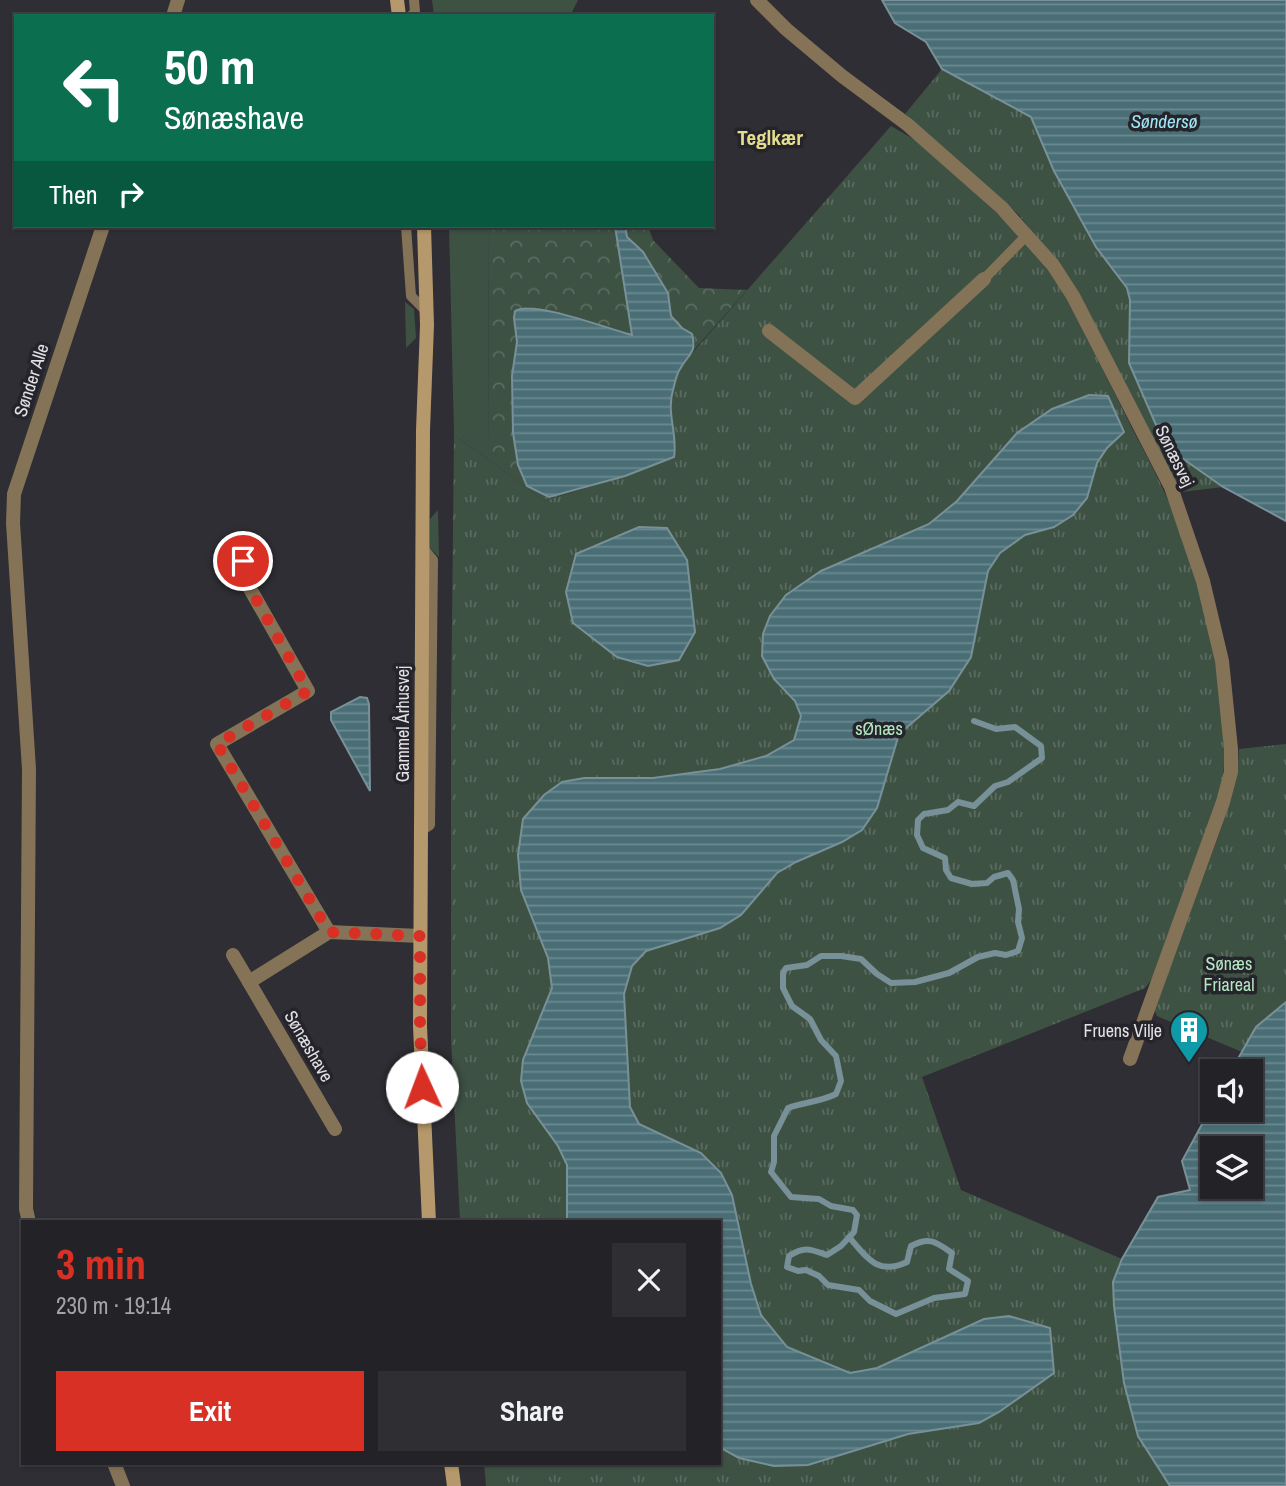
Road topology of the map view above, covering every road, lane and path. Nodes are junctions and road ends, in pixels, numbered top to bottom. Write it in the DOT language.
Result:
graph roads {
  1 [pos="757,0"];
  2 [pos="102,228"];
  3 [pos="406,228"];
  4 [pos="424,228"];
  5 [pos="1027,235"];
  6 [pos="984,279"];
  7 [pos="427,312"];
  8 [pos="769,331"];
  9 [pos="243,544"];
  10 [pos="329,932"];
  11 [pos="420,936"];
  12 [pos="233,955"];
  13 [pos="249,982"];
  14 [pos="1130,1059"];
  15 [pos="335,1129"];
  16 [pos="29,1220"];
  17 [pos="429,1220"];
  18 [pos="115,1465"];
  19 [pos="451,1465"];
  20 [pos="123,1486"];
  21 [pos="454,1486"];
  1 -- 5 [label="street, Sønæsvej"];
  2 -- 16 [label="street, Sønder Alle"];
  3 -- 7 [label="lane"];
  4 -- 7 [label="street, Gammel Århusvej"];
  5 -- 6 [label="lane"];
  5 -- 14 [label="street, Sønæsvej"];
  6 -- 8 [label="street"];
  7 -- 11 [label="street, Gammel Århusvej"];
  9 -- 10 [label="street"];
  10 -- 11 [label="street"];
  10 -- 13 [label="street"];
  11 -- 17 [label="street, Gammel Århusvej"];
  12 -- 13 [label="street, Sønæshave"];
  13 -- 15 [label="street, Sønæshave"];
  18 -- 20 [label="street"];
  19 -- 21 [label="street"];
}
